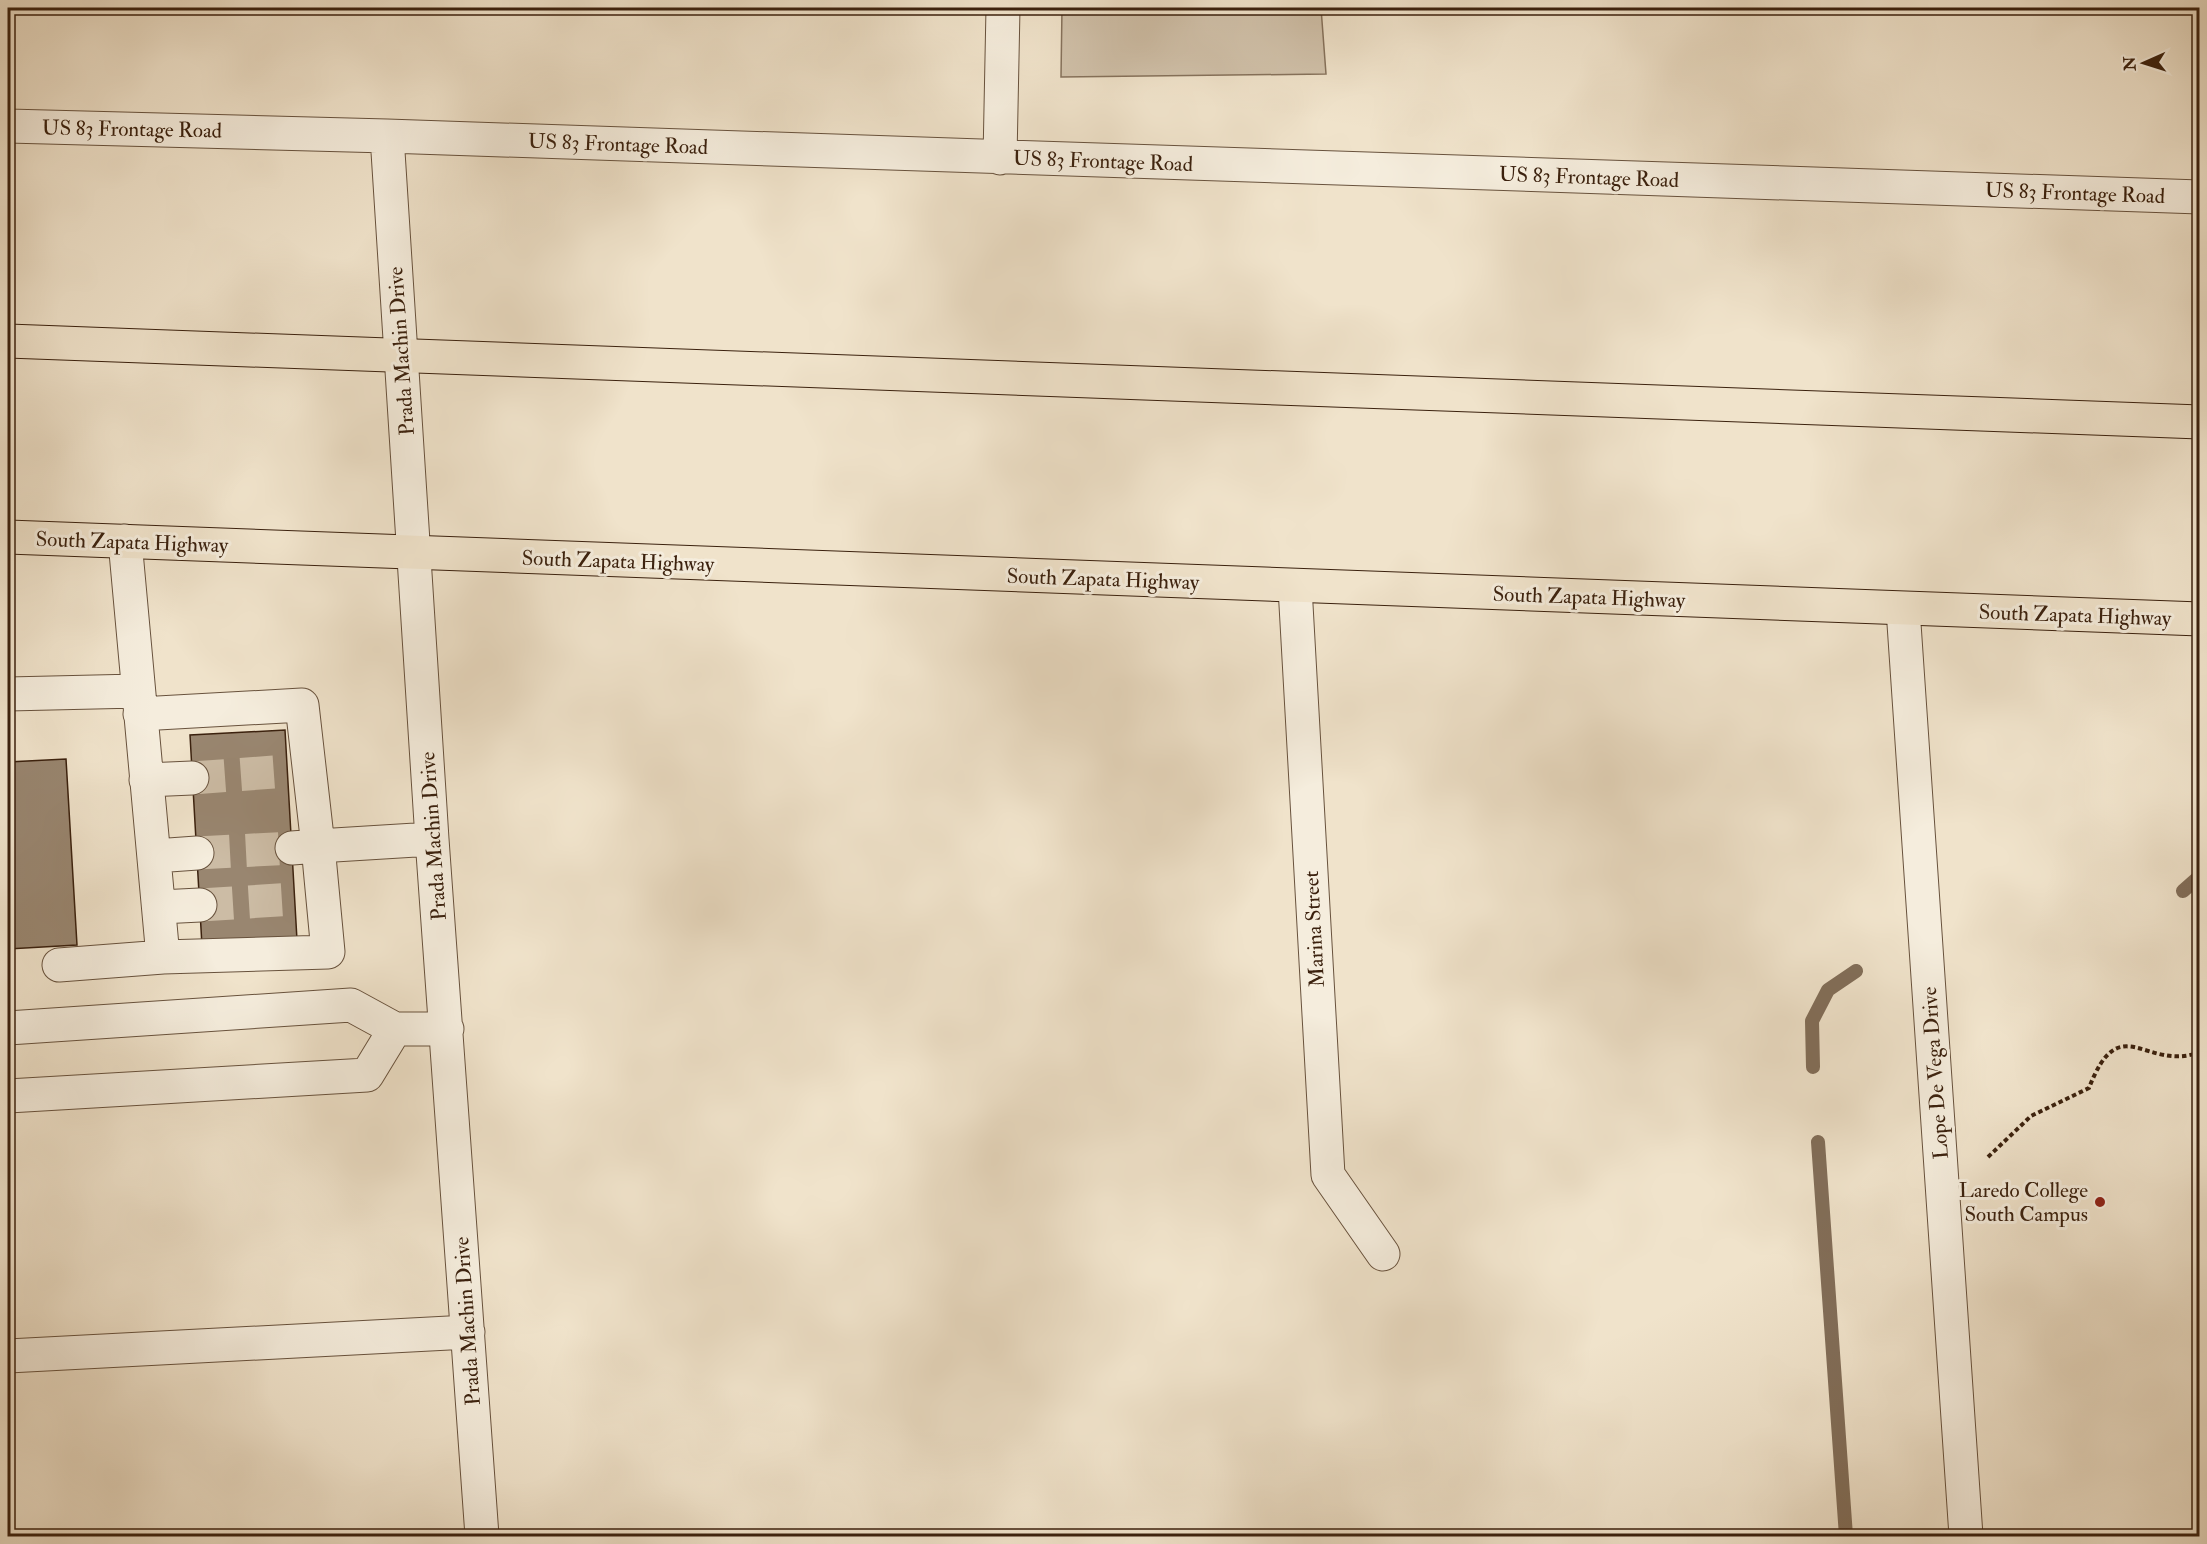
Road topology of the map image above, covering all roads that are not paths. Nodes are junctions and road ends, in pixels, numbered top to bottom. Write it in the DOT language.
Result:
graph roads {
  1 [pos="1003,8"];
  2 [pos="8,126"];
  3 [pos="387,136"];
  4 [pos="1000,158"];
  5 [pos="2199,197"];
  6 [pos="8,341"];
  7 [pos="401,356"];
  8 [pos="2199,422"];
  9 [pos="8,537"];
  10 [pos="125,541"];
  11 [pos="415,553"];
  12 [pos="1295,586"];
  13 [pos="1903,609"];
  14 [pos="2199,619"];
  15 [pos="8,694"];
  16 [pos="139,703"];
  17 [pos="192,777"];
  18 [pos="146,780"];
  19 [pos="432,839"];
  20 [pos="305,847"];
  21 [pos="197,853"];
  22 [pos="155,856"];
  23 [pos="200,905"];
  24 [pos="160,907"];
  25 [pos="164,957"];
  26 [pos="59,965"];
  27 [pos="8,1028"];
  28 [pos="395,1029"];
  29 [pos="447,1029"];
  30 [pos="8,1096"];
  31 [pos="1383,1254"];
  32 [pos="468,1332"];
  33 [pos="8,1356"];
  34 [pos="482,1536"];
  35 [pos="1966,1536"];
  1 -- 4 [label="street"];
  2 -- 3 [label="street, US 83 Frontage Road"];
  3 -- 4 [label="street, US 83 Frontage Road"];
  3 -- 7 [label="street, Prada Machin Drive"];
  4 -- 5 [label="street, US 83 Frontage Road"];
  6 -- 7 [label="main road"];
  7 -- 8 [label="main road"];
  7 -- 11 [label="street, Prada Machin Drive"];
  9 -- 10 [label="main road, South Zapata Highway"];
  10 -- 11 [label="main road, South Zapata Highway"];
  10 -- 16 [label="street"];
  11 -- 12 [label="main road, South Zapata Highway"];
  11 -- 19 [label="street, Prada Machin Drive"];
  12 -- 13 [label="main road, South Zapata Highway"];
  12 -- 31 [label="street, Marina Street"];
  13 -- 14 [label="main road, South Zapata Highway"];
  13 -- 35 [label="street, Lope De Vega Drive"];
  15 -- 16 [label="street"];
  16 -- 18 [label="street"];
  16 -- 20 [label="street"];
  17 -- 18 [label="street"];
  18 -- 22 [label="street"];
  19 -- 20 [label="street"];
  19 -- 29 [label="street, Prada Machin Drive"];
  20 -- 25 [label="street"];
  21 -- 22 [label="street"];
  22 -- 24 [label="street"];
  23 -- 24 [label="street"];
  24 -- 25 [label="street"];
  25 -- 26 [label="street"];
  27 -- 28 [label="street"];
  28 -- 29 [label="street"];
  28 -- 30 [label="street"];
  29 -- 32 [label="street, Prada Machin Drive"];
  32 -- 33 [label="street"];
  32 -- 34 [label="street, Prada Machin Drive"];
}
